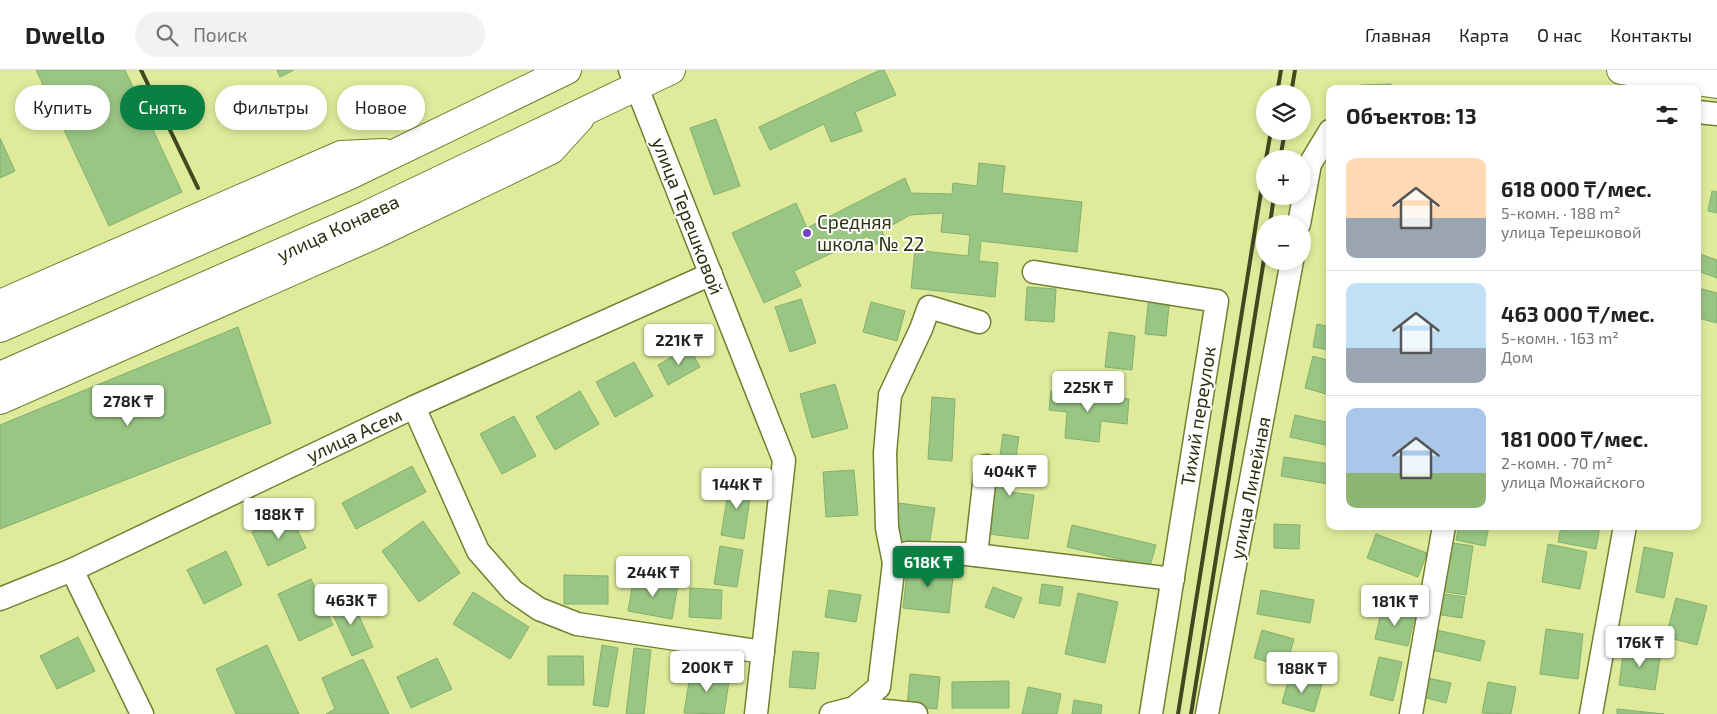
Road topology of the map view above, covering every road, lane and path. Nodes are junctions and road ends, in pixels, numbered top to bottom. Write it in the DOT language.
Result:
graph roads {
  1 [pos="567,70"];
  2 [pos="671,70"];
  3 [pos="1621,70"];
  4 [pos="633,77"];
  5 [pos="1717,84"];
  6 [pos="590,107"];
  7 [pos="1701,112"];
  8 [pos="1717,114"];
  9 [pos="1326,138"];
  10 [pos="396,153"];
  11 [pos="1301,215"];
  12 [pos="1290,270"];
  13 [pos="1034,272"];
  14 [pos="711,274"];
  15 [pos="0,304"];
  16 [pos="980,322"];
  17 [pos="0,328"];
  18 [pos="0,376"];
  19 [pos="0,400"];
  20 [pos="414,407"];
  21 [pos="986,466"];
  22 [pos="1443,530"];
  23 [pos="1624,530"];
  24 [pos="976,555"];
  25 [pos="894,563"];
  26 [pos="72,570"];
  27 [pos="1173,579"];
  28 [pos="0,599"];
  29 [pos="763,652"];
  30 [pos="854,708"];
  31 [pos="142,714"];
  32 [pos="756,714"];
  33 [pos="831,714"];
  34 [pos="916,714"];
  35 [pos="1151,714"];
  36 [pos="1208,714"];
  37 [pos="1411,714"];
  38 [pos="1591,714"];
  1 -- 10 [label="main road"];
  2 -- 4 [label="main road, улица Конаева"];
  3 -- 5 [label="main road"];
  4 -- 6 [label="main road, улица Конаева"];
  4 -- 14 [label="street, улица Терешковой"];
  6 -- 18 [label="main road, улица Конаева"];
  6 -- 19 [label="main road"];
  7 -- 8 [label="street"];
  9 -- 11 [label="street"];
  10 -- 15 [label="main road"];
  10 -- 17 [label="main road"];
  12 -- 36 [label="street, улица Линейная"];
  13 -- 27 [label="street, Тихий переулок"];
  14 -- 20 [label="street, улица Асем"];
  14 -- 29 [label="street, улица Терешковой"];
  16 -- 25 [label="street"];
  20 -- 26 [label="street, улица Асем"];
  20 -- 29 [label="street"];
  21 -- 24 [label="street"];
  22 -- 37 [label="street"];
  23 -- 38 [label="street"];
  24 -- 25 [label="street"];
  24 -- 27 [label="street"];
  25 -- 30 [label="street"];
  26 -- 28 [label="street, улица Асем"];
  26 -- 31 [label="street"];
  27 -- 35 [label="street, Тихий переулок"];
  29 -- 32 [label="street, улица Терешковой"];
  30 -- 33 [label="street"];
  30 -- 34 [label="street"];
}
